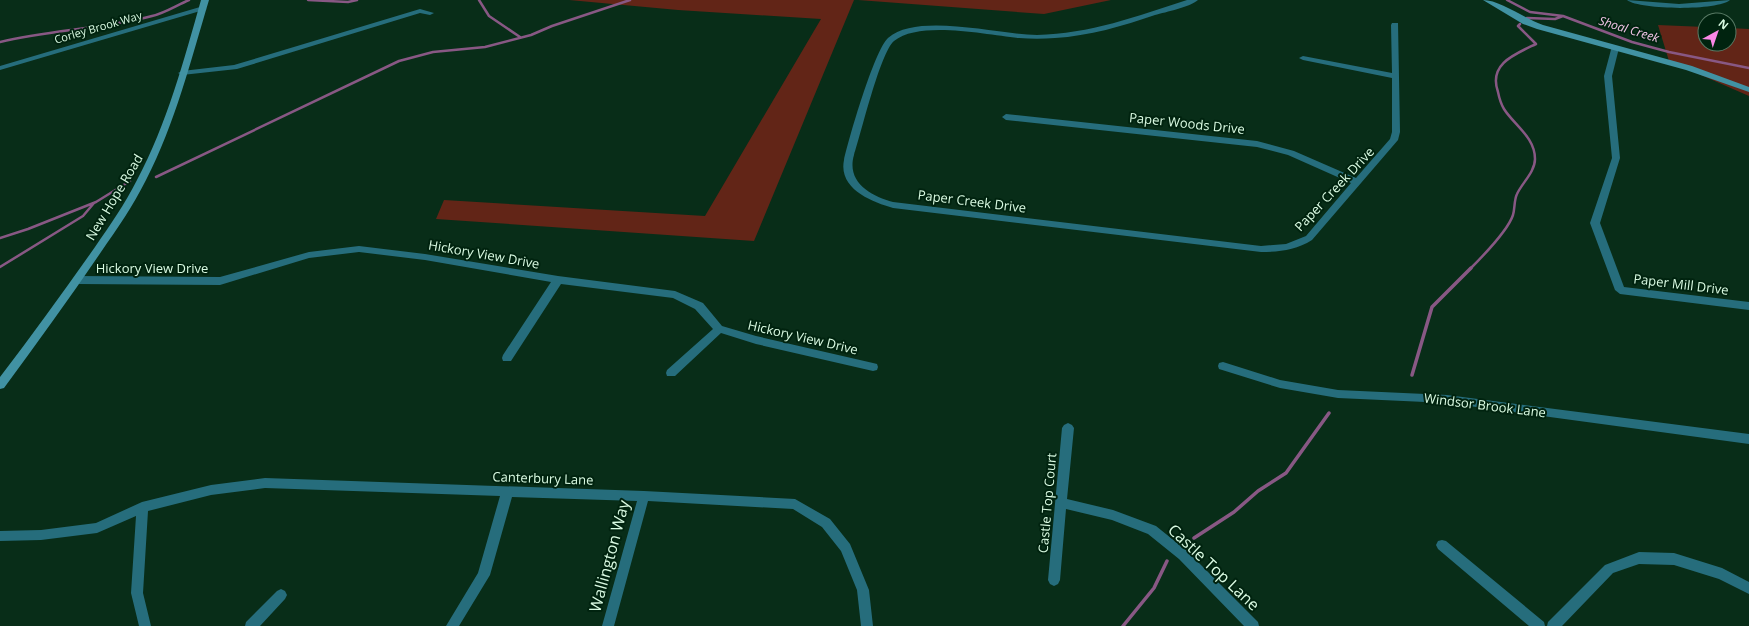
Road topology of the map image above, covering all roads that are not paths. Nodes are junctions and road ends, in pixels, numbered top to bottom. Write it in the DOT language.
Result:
graph roads {
  1 [pos="1194,0"];
  2 [pos="1487,0"];
  3 [pos="1631,0"];
  4 [pos="1726,0"];
  5 [pos="204,4"];
  6 [pos="430,13"];
  7 [pos="1395,25"];
  8 [pos="1615,48"];
  9 [pos="1303,58"];
  10 [pos="0,68"];
  11 [pos="182,73"];
  12 [pos="1396,76"];
  13 [pos="1749,90"];
  14 [pos="1006,117"];
  15 [pos="1358,184"];
  16 [pos="77,280"];
  17 [pos="558,280"];
  18 [pos="1749,306"];
  19 [pos="719,330"];
  20 [pos="507,358"];
  21 [pos="1223,366"];
  22 [pos="873,367"];
  23 [pos="671,373"];
  24 [pos="0,385"];
  25 [pos="1068,428"];
  26 [pos="1749,439"];
  27 [pos="507,492"];
  28 [pos="644,496"];
  29 [pos="1061,503"];
  30 [pos="142,507"];
  31 [pos="0,536"];
  32 [pos="1442,545"];
  33 [pos="1054,580"];
  34 [pos="1749,588"];
  35 [pos="281,595"];
  36 [pos="145,626"];
  37 [pos="251,626"];
  38 [pos="452,626"];
  39 [pos="608,626"];
  40 [pos="867,626"];
  41 [pos="1253,626"];
  42 [pos="1538,626"];
  43 [pos="1553,626"];
  1 -- 15 [label="street, Paper Creek Drive"];
  2 -- 8 [label="street"];
  3 -- 4 [label="street"];
  5 -- 10 [label="street, Corley Brook Way"];
  5 -- 11 [label="street, New Hope Road"];
  6 -- 11 [label="street"];
  7 -- 12 [label="street, Paper Creek Drive"];
  8 -- 13 [label="street"];
  8 -- 18 [label="street, Paper Mill Drive"];
  9 -- 12 [label="street"];
  11 -- 16 [label="street, New Hope Road"];
  12 -- 15 [label="street, Paper Creek Drive"];
  14 -- 15 [label="street, Paper Woods Drive"];
  16 -- 17 [label="street, Hickory View Drive"];
  16 -- 24 [label="street, New Hope Road"];
  17 -- 19 [label="street, Hickory View Drive"];
  17 -- 20 [label="street"];
  19 -- 22 [label="street, Hickory View Drive"];
  19 -- 23 [label="street"];
  21 -- 26 [label="street, Windsor Brook Lane"];
  25 -- 29 [label="street, Castle Top Court"];
  27 -- 28 [label="street, Canterbury Lane"];
  27 -- 30 [label="street, Canterbury Lane"];
  27 -- 38 [label="street"];
  28 -- 39 [label="street, Wallington Way"];
  28 -- 40 [label="street, Canterbury Lane"];
  29 -- 33 [label="street, Castle Top Court"];
  29 -- 41 [label="street, Castle Top Lane"];
  30 -- 31 [label="street, Canterbury Lane"];
  30 -- 36 [label="street"];
  32 -- 42 [label="street"];
  34 -- 43 [label="street"];
  35 -- 37 [label="street"];
}
